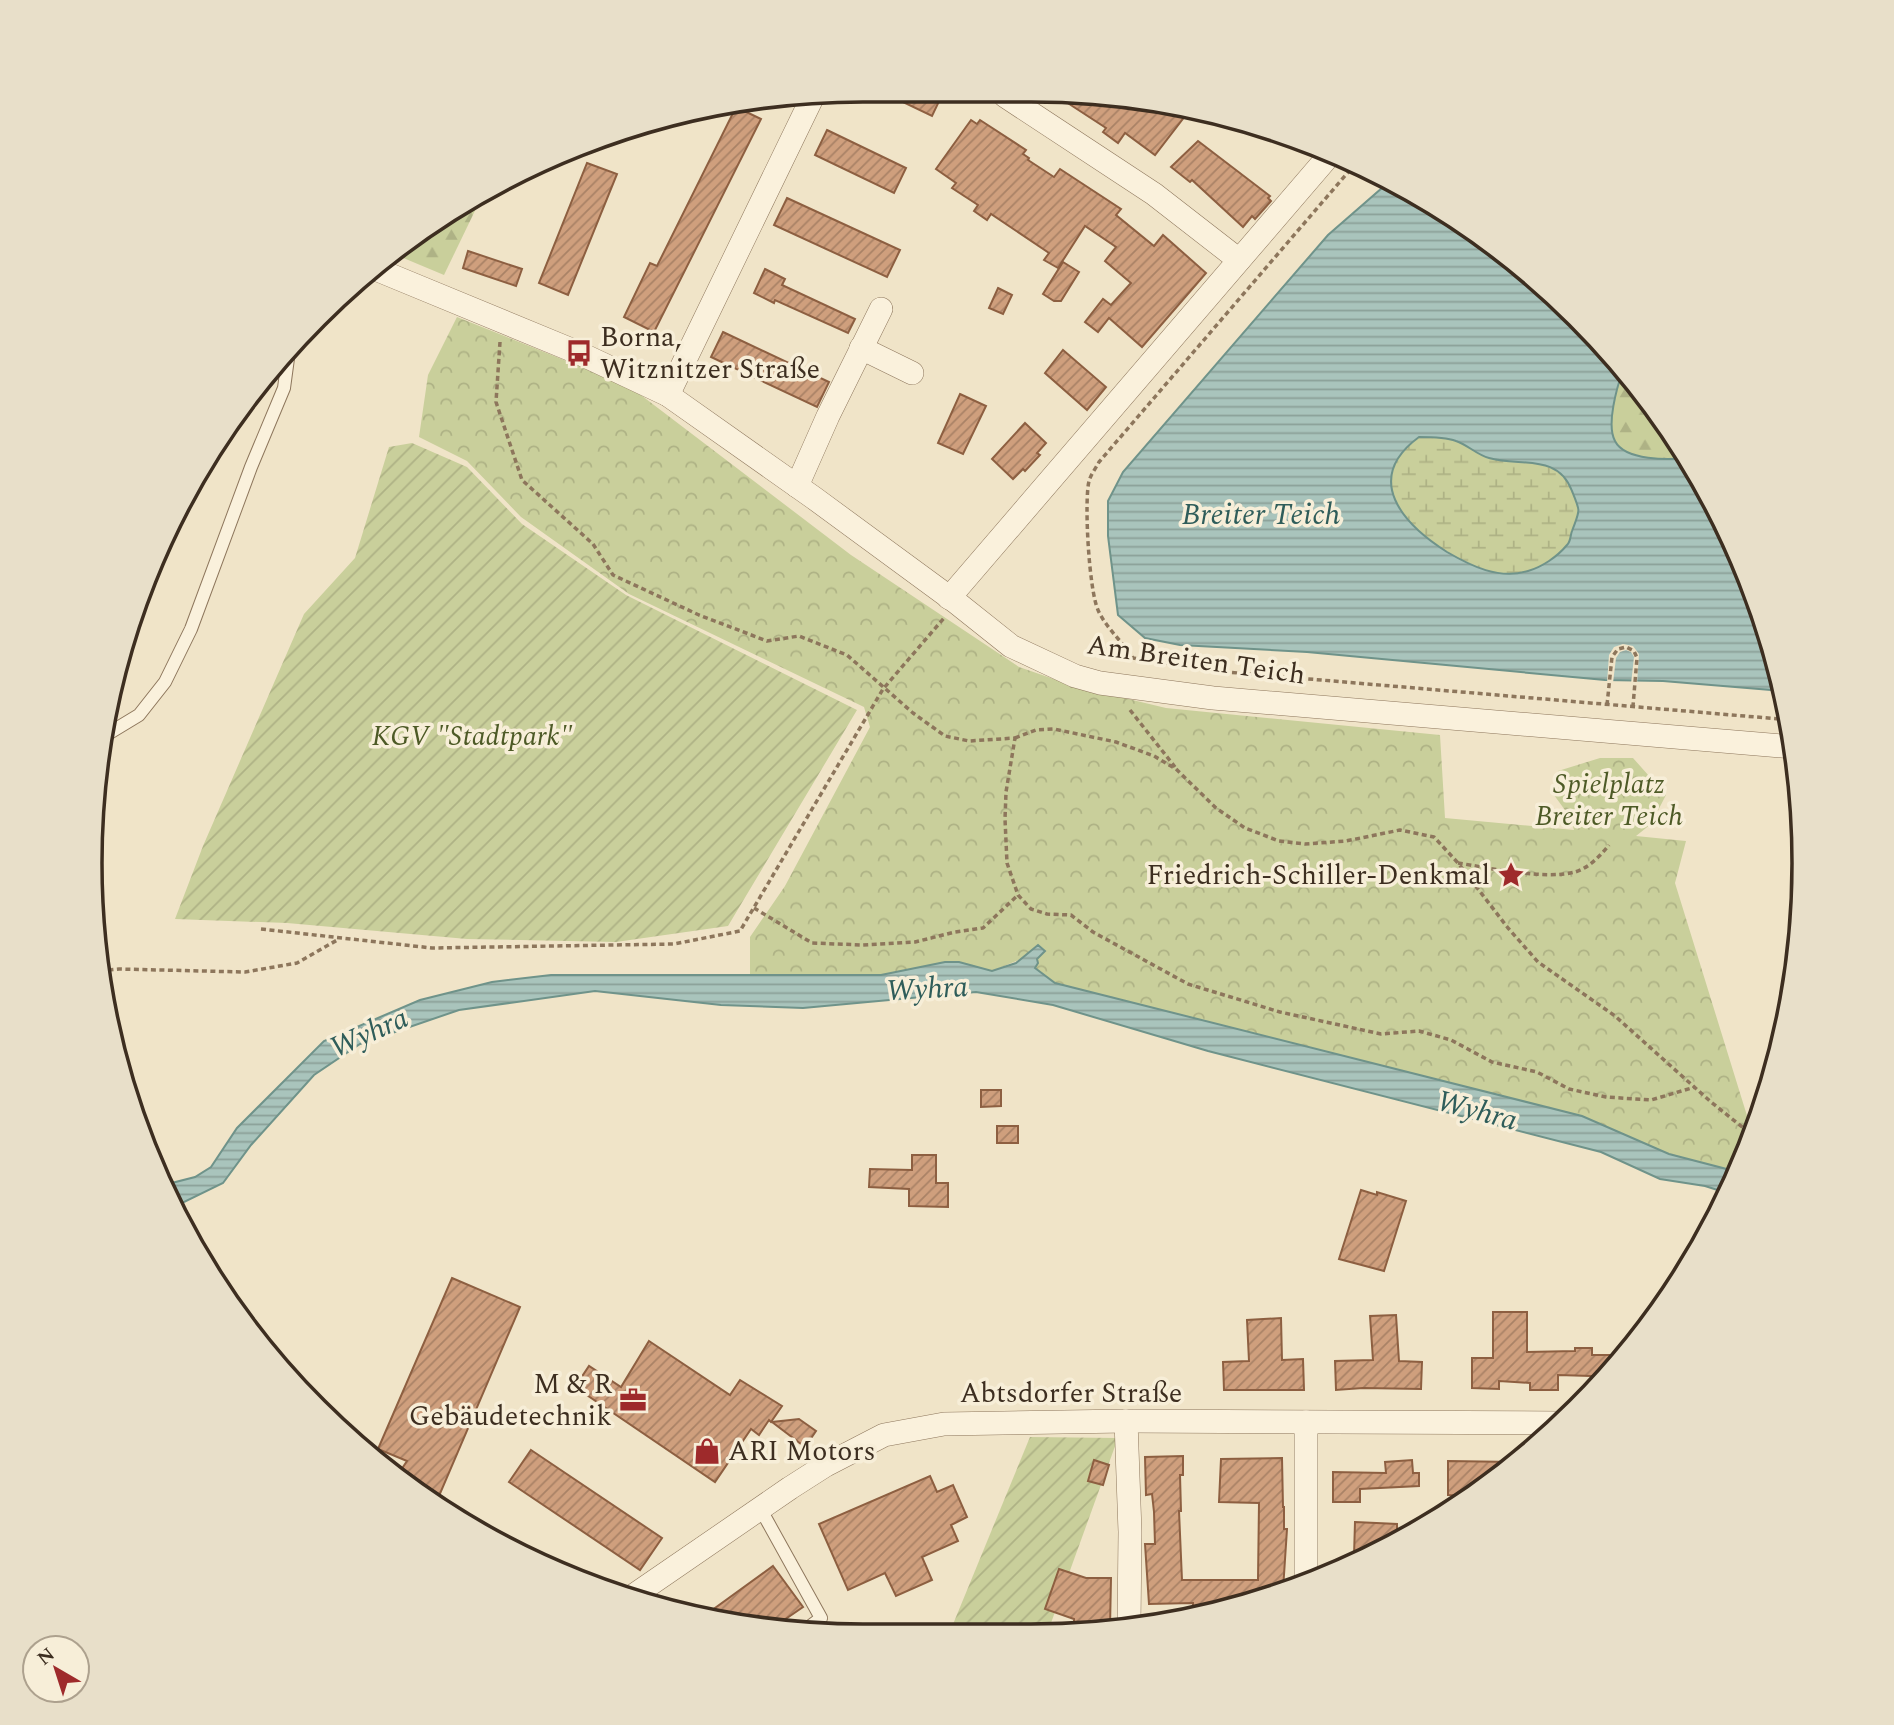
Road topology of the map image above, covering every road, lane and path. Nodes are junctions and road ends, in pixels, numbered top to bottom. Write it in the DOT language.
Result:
graph roads {
  1 [pos="1014,102"];
  2 [pos="809,103"];
  3 [pos="1325,160"];
  4 [pos="1349,171"];
  5 [pos="1239,260"];
  6 [pos="383,272"];
  7 [pos="881,309"];
  8 [pos="502,322"];
  9 [pos="861,348"];
  10 [pos="287,364"];
  11 [pos="912,373"];
  12 [pos="668,395"];
  13 [pos="797,486"];
  14 [pos="953,600"];
  15 [pos="883,689"];
  16 [pos="1607,705"];
  17 [pos="1633,706"];
  18 [pos="1779,719"];
  19 [pos="113,730"];
  20 [pos="1015,738"];
  21 [pos="1783,746"];
  22 [pos="1609,845"];
  23 [pos="1458,863"];
  24 [pos="1018,895"];
  25 [pos="754,908"];
  26 [pos="261,929"];
  27 [pos="342,938"];
  28 [pos="109,971"];
  29 [pos="1695,1087"];
  30 [pos="1744,1129"];
  31 [pos="1126,1421"];
  32 [pos="1306,1422"];
  33 [pos="1546,1423"];
  34 [pos="760,1508"];
  35 [pos="1306,1572"];
  36 [pos="641,1590"];
  37 [pos="1129,1617"];
  38 [pos="816,1622"];
  1 -- 5 [label="street"];
  2 -- 12 [label="street"];
  3 -- 5 [label="street"];
  4 -- 16 [label="path"];
  5 -- 14 [label="street"];
  6 -- 8 [label="street, Am Breiten Teich"];
  7 -- 9 [label="street"];
  8 -- 12 [label="street, Am Breiten Teich"];
  8 -- 15 [label="path"];
  9 -- 11 [label="street"];
  9 -- 13 [label="street"];
  10 -- 19 [label="lane"];
  12 -- 13 [label="street, Am Breiten Teich"];
  13 -- 14 [label="street, Am Breiten Teich"];
  14 -- 15 [label="path"];
  14 -- 21 [label="street, Am Breiten Teich"];
  15 -- 20 [label="path"];
  15 -- 25 [label="path"];
  16 -- 17 [label="path"];
  16 -- 17 [label="path"];
  17 -- 18 [label="path"];
  20 -- 23 [label="path"];
  20 -- 24 [label="path"];
  22 -- 23 [label="path"];
  23 -- 29 [label="path"];
  24 -- 25 [label="path"];
  24 -- 29 [label="path"];
  25 -- 27 [label="path"];
  26 -- 27 [label="path"];
  27 -- 28 [label="path"];
  29 -- 30 [label="path"];
  31 -- 32 [label="street, Abtsdorfer Straße"];
  31 -- 34 [label="street, Abtsdorfer Straße"];
  31 -- 37 [label="street"];
  32 -- 33 [label="street, Abtsdorfer Straße"];
  32 -- 35 [label="street"];
  34 -- 36 [label="street, Abtsdorfer Straße"];
  34 -- 38 [label="lane"];
}
